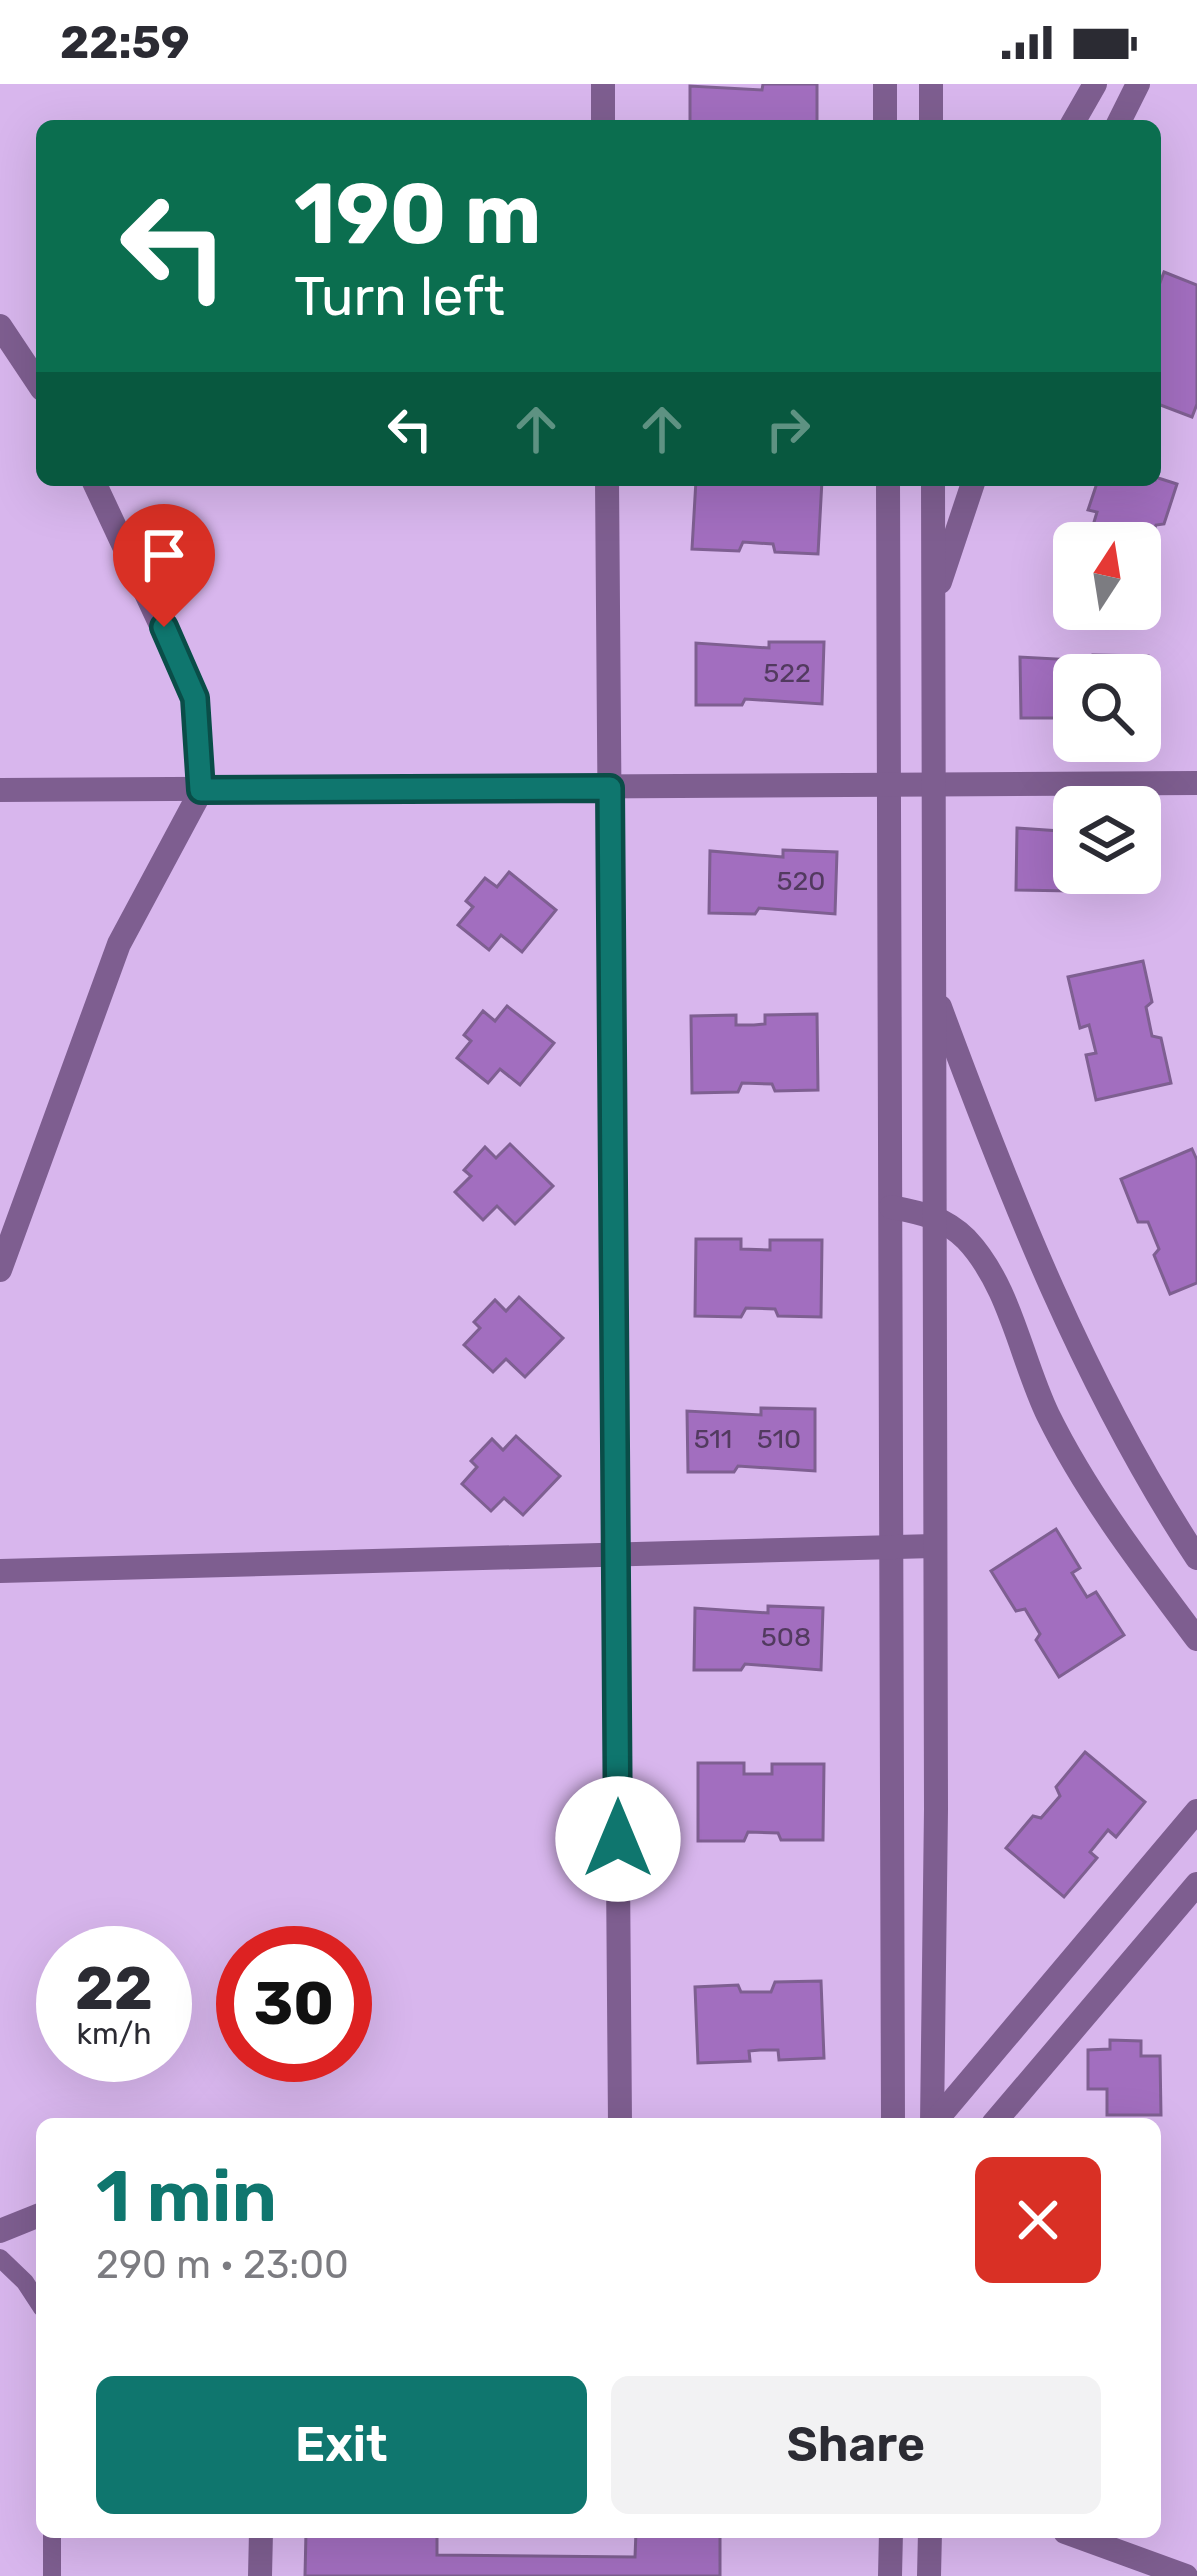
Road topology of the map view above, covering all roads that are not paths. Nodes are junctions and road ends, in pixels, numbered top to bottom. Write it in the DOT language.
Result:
graph roads {
  1 [pos="603,84"];
  2 [pos="885,84"];
  3 [pos="931,84"];
  4 [pos="1094,84"];
  5 [pos="1138,84"];
  6 [pos="603,120"];
  7 [pos="886,120"];
  8 [pos="932,120"];
  9 [pos="1074,120"];
  10 [pos="1120,120"];
  11 [pos="0,326"];
  12 [pos="36,380"];
  13 [pos="96,486"];
  14 [pos="607,486"];
  15 [pos="888,486"];
  16 [pos="933,486"];
  17 [pos="972,486"];
  18 [pos="934,602"];
  19 [pos="1197,783"];
  20 [pos="890,786"];
  21 [pos="935,787"];
  22 [pos="610,788"];
  23 [pos="0,790"];
  24 [pos="201,790"];
  25 [pos="934,992"];
  26 [pos="891,1207"];
  27 [pos="933,1215"];
  28 [pos="0,1270"];
  29 [pos="934,1546"];
  30 [pos="892,1548"];
  31 [pos="616,1554"];
  32 [pos="1197,1558"];
  33 [pos="0,1571"];
  34 [pos="1197,1639"];
  35 [pos="1197,1810"];
  36 [pos="1197,1884"];
  37 [pos="620,2118"];
  38 [pos="893,2118"];
  39 [pos="932,2118"];
  40 [pos="937,2118"];
  41 [pos="998,2118"];
  42 [pos="36,2216"];
  43 [pos="0,2231"];
  44 [pos="0,2258"];
  45 [pos="36,2299"];
  46 [pos="52,2538"];
  47 [pos="261,2538"];
  48 [pos="890,2538"];
  49 [pos="930,2538"];
  50 [pos="1082,2538"];
  51 [pos="52,2576"];
  52 [pos="260,2576"];
  53 [pos="890,2576"];
  54 [pos="929,2576"];
  55 [pos="1186,2576"];
  1 -- 6 [label="street"];
  2 -- 7 [label="street"];
  3 -- 8 [label="street"];
  4 -- 9 [label="street"];
  5 -- 10 [label="street"];
  11 -- 12 [label="street"];
  13 -- 24 [label="street"];
  14 -- 22 [label="street"];
  15 -- 20 [label="street"];
  16 -- 18 [label="street"];
  17 -- 18 [label="street"];
  18 -- 21 [label="street"];
  19 -- 21 [label="street"];
  20 -- 21 [label="street"];
  20 -- 22 [label="street"];
  20 -- 26 [label="street"];
  21 -- 25 [label="street"];
  22 -- 24 [label="street"];
  22 -- 31 [label="street"];
  23 -- 24 [label="street"];
  24 -- 28 [label="street"];
  25 -- 27 [label="street"];
  25 -- 32 [label="street"];
  26 -- 27 [label="street"];
  26 -- 30 [label="street"];
  27 -- 29 [label="street"];
  27 -- 34 [label="street"];
  29 -- 30 [label="street"];
  29 -- 39 [label="street"];
  30 -- 31 [label="street"];
  30 -- 38 [label="street"];
  31 -- 33 [label="street"];
  31 -- 37 [label="street"];
  35 -- 40 [label="street"];
  36 -- 41 [label="street"];
  42 -- 43 [label="street"];
  44 -- 45 [label="lane"];
  46 -- 51 [label="lane"];
  47 -- 52 [label="street"];
  48 -- 53 [label="street"];
  49 -- 54 [label="street"];
  50 -- 55 [label="street"];
}
